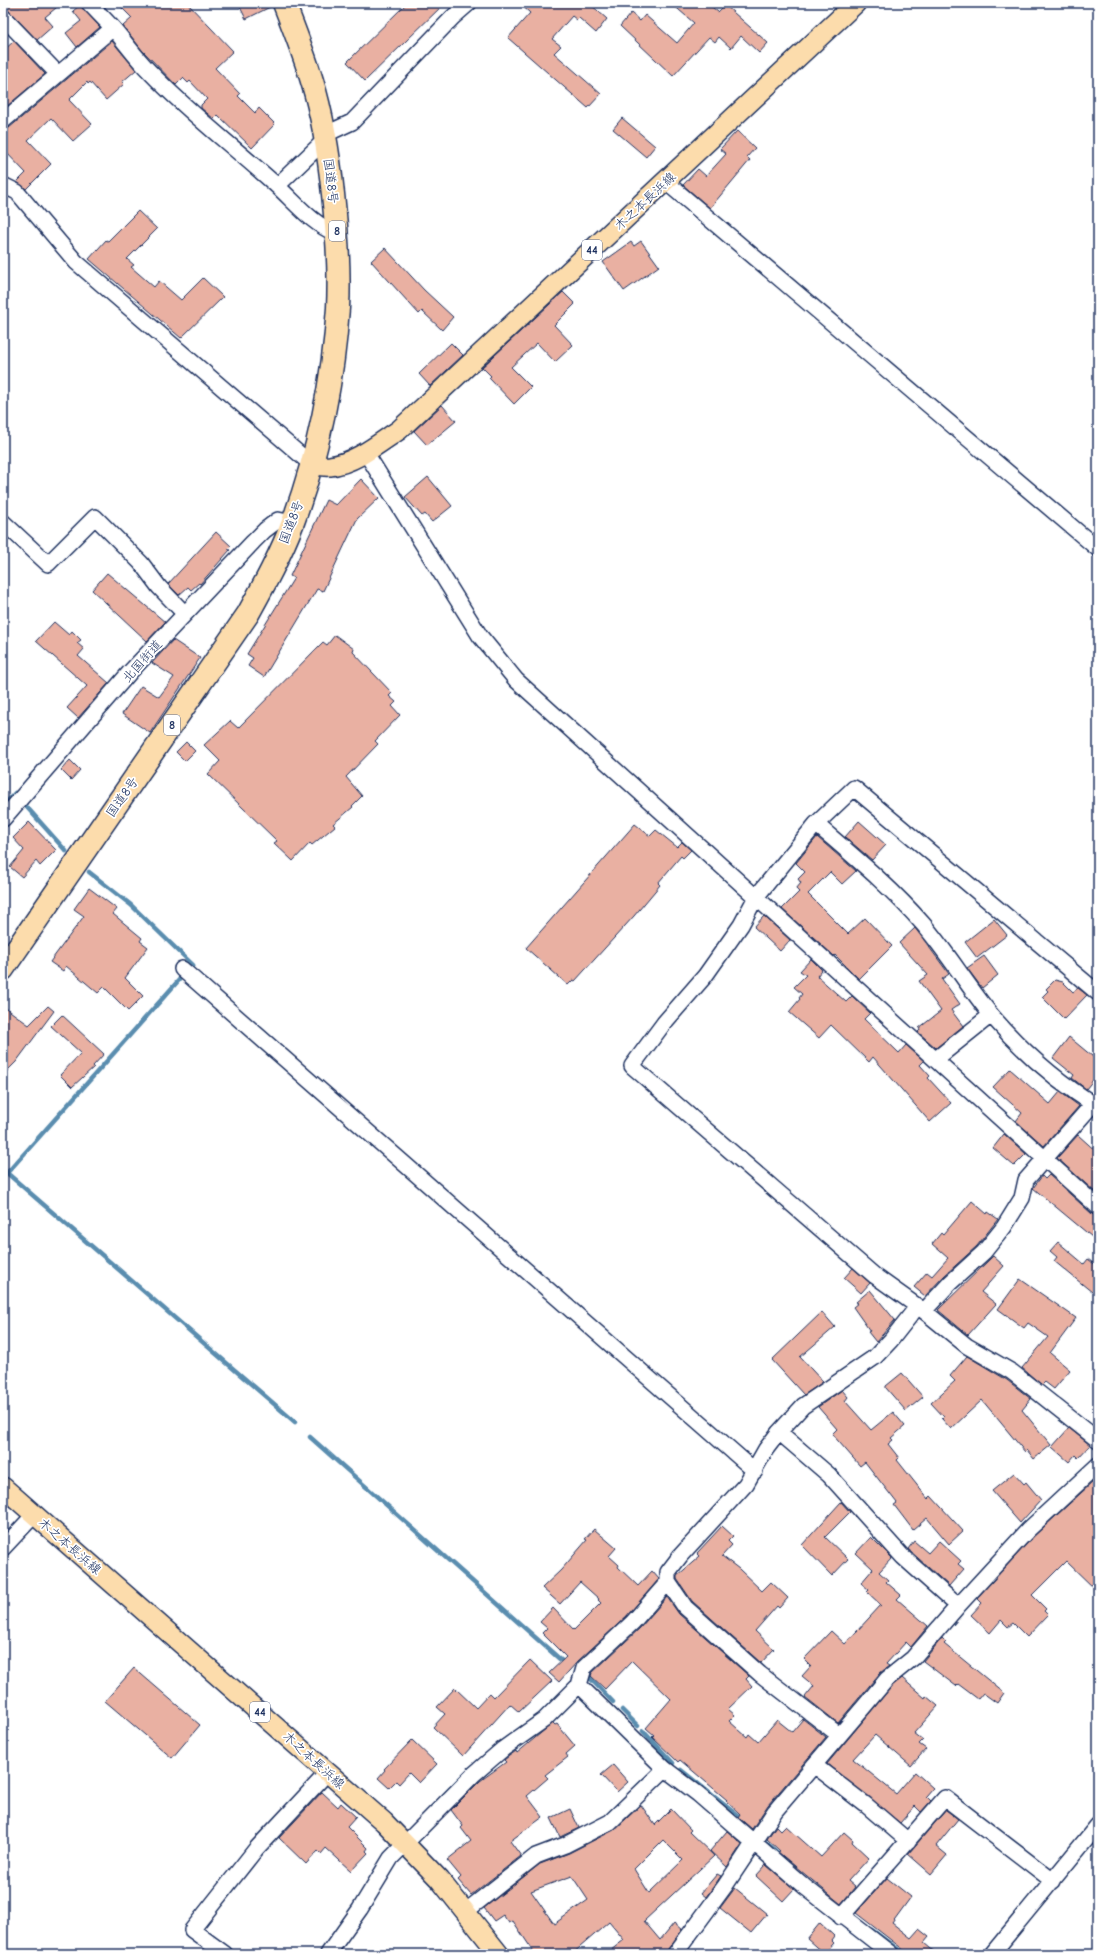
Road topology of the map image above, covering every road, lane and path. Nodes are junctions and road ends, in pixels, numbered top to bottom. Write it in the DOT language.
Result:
graph roads {
  1 [pos="89,3"];
  2 [pos="284,3"];
  3 [pos="470,3"];
  4 [pos="856,3"];
  5 [pos="3,17"];
  6 [pos="113,28"];
  7 [pos="57,73"];
  8 [pos="4,118"];
  9 [pos="325,138"];
  10 [pos="666,182"];
  11 [pos="3,185"];
  12 [pos="277,186"];
  13 [pos="337,234"];
  14 [pos="366,453"];
  15 [pos="311,464"];
  16 [pos="3,522"];
  17 [pos="292,523"];
  18 [pos="1098,549"];
  19 [pos="185,614"];
  20 [pos="3,819"];
  21 [pos="816,824"];
  22 [pos="756,897"];
  23 [pos="3,969"];
  24 [pos="182,969"];
  25 [pos="1098,993"];
  26 [pos="991,1015"];
  27 [pos="936,1059"];
  28 [pos="1095,1106"];
  29 [pos="1044,1158"];
  30 [pos="1098,1207"];
  31 [pos="920,1309"];
  32 [pos="779,1432"];
  33 [pos="1098,1440"];
  34 [pos="1098,1464"];
  35 [pos="755,1471"];
  36 [pos="3,1487"];
  37 [pos="34,1514"];
  38 [pos="3,1548"];
  39 [pos="668,1582"];
  40 [pos="958,1606"];
  41 [pos="579,1685"];
  42 [pos="839,1736"];
  43 [pos="814,1765"];
  44 [pos="666,1768"];
  45 [pos="328,1772"];
  46 [pos="1098,1825"];
  47 [pos="908,1841"];
  48 [pos="753,1843"];
  49 [pos="405,1844"];
  50 [pos="1053,1880"];
  51 [pos="465,1912"];
  52 [pos="844,1913"];
  53 [pos="225,1954"];
  54 [pos="328,1954"];
  55 [pos="498,1954"];
  56 [pos="675,1954"];
  57 [pos="891,1954"];
  58 [pos="992,1954"];
  1 -- 6 [label="street"];
  2 -- 9 [label="highway, 国道8号 / 8"];
  3 -- 9 [label="street"];
  4 -- 10 [label="main road, 木之本長浜線 / 44"];
  5 -- 7 [label="street"];
  6 -- 7 [label="street"];
  6 -- 12 [label="street"];
  7 -- 8 [label="street"];
  9 -- 12 [label="street"];
  9 -- 13 [label="highway, 国道8号 / 8"];
  10 -- 14 [label="main road, 木之本長浜線 / 44"];
  10 -- 18 [label="street"];
  11 -- 15 [label="street"];
  12 -- 13 [label="street"];
  13 -- 15 [label="highway, 国道8号 / 8"];
  14 -- 15 [label="main road, 木之本長浜線 / 44"];
  14 -- 22 [label="street"];
  15 -- 17 [label="highway, 国道8号 / 8"];
  16 -- 19 [label="street"];
  17 -- 19 [label="street, 北国街道"];
  17 -- 23 [label="highway, 国道8号 / 8"];
  19 -- 20 [label="street, 北国街道"];
  21 -- 22 [label="street"];
  21 -- 25 [label="street"];
  21 -- 26 [label="street"];
  22 -- 27 [label="street"];
  22 -- 31 [label="street"];
  24 -- 35 [label="street"];
  26 -- 27 [label="street"];
  26 -- 28 [label="street"];
  27 -- 29 [label="street"];
  28 -- 29 [label="street"];
  29 -- 30 [label="street"];
  29 -- 31 [label="street"];
  31 -- 32 [label="street"];
  31 -- 33 [label="street"];
  32 -- 35 [label="street"];
  32 -- 40 [label="street"];
  34 -- 40 [label="street"];
  35 -- 39 [label="street"];
  36 -- 37 [label="main road, 木之本長浜線 / 44"];
  37 -- 38 [label="street"];
  37 -- 45 [label="main road, 木之本長浜線 / 44"];
  39 -- 41 [label="street"];
  39 -- 42 [label="street"];
  40 -- 42 [label="street"];
  41 -- 44 [label="street"];
  41 -- 49 [label="street"];
  42 -- 43 [label="street"];
  43 -- 47 [label="street"];
  43 -- 48 [label="street"];
  44 -- 48 [label="street"];
  44 -- 51 [label="street"];
  45 -- 49 [label="main road, 木之本長浜線 / 44"];
  45 -- 53 [label="street"];
  46 -- 50 [label="street"];
  47 -- 50 [label="street"];
  47 -- 52 [label="street"];
  48 -- 52 [label="street"];
  48 -- 56 [label="street"];
  49 -- 51 [label="main road, 木之本長浜線 / 44"];
  49 -- 54 [label="street"];
  50 -- 58 [label="street"];
  51 -- 55 [label="main road, 木之本長浜線 / 44"];
  52 -- 57 [label="street"];
}
